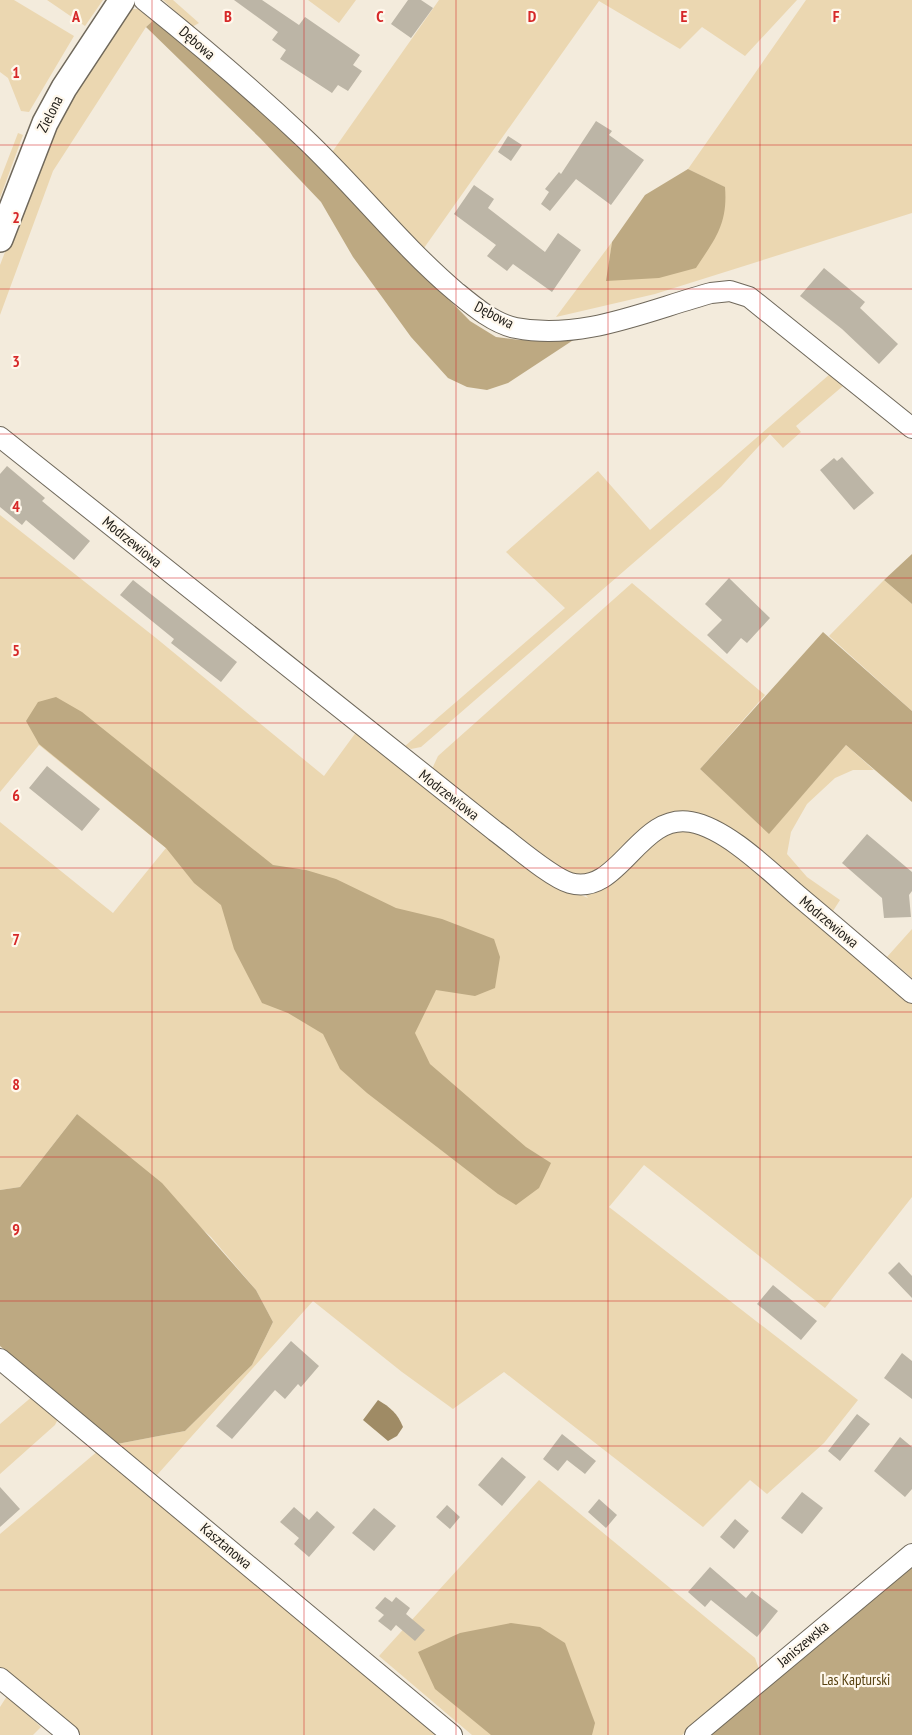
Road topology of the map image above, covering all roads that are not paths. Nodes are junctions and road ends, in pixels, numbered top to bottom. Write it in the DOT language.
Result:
graph roads {
  1 [pos="122,0"];
  2 [pos="144,0"];
  3 [pos="0,239"];
  4 [pos="912,428"];
  5 [pos="0,437"];
  6 [pos="912,992"];
  7 [pos="0,1359"];
  8 [pos="912,1554"];
  9 [pos="0,1678"];
  10 [pos="69,1735"];
  11 [pos="452,1735"];
  12 [pos="696,1735"];
  1 -- 3 [label="street, Zielona"];
  2 -- 4 [label="street, Dębowa"];
  5 -- 6 [label="street, Modrzewiowa"];
  7 -- 11 [label="street, Kasztanowa"];
  8 -- 12 [label="street, Janiszewska"];
  9 -- 10 [label="street"];
}
